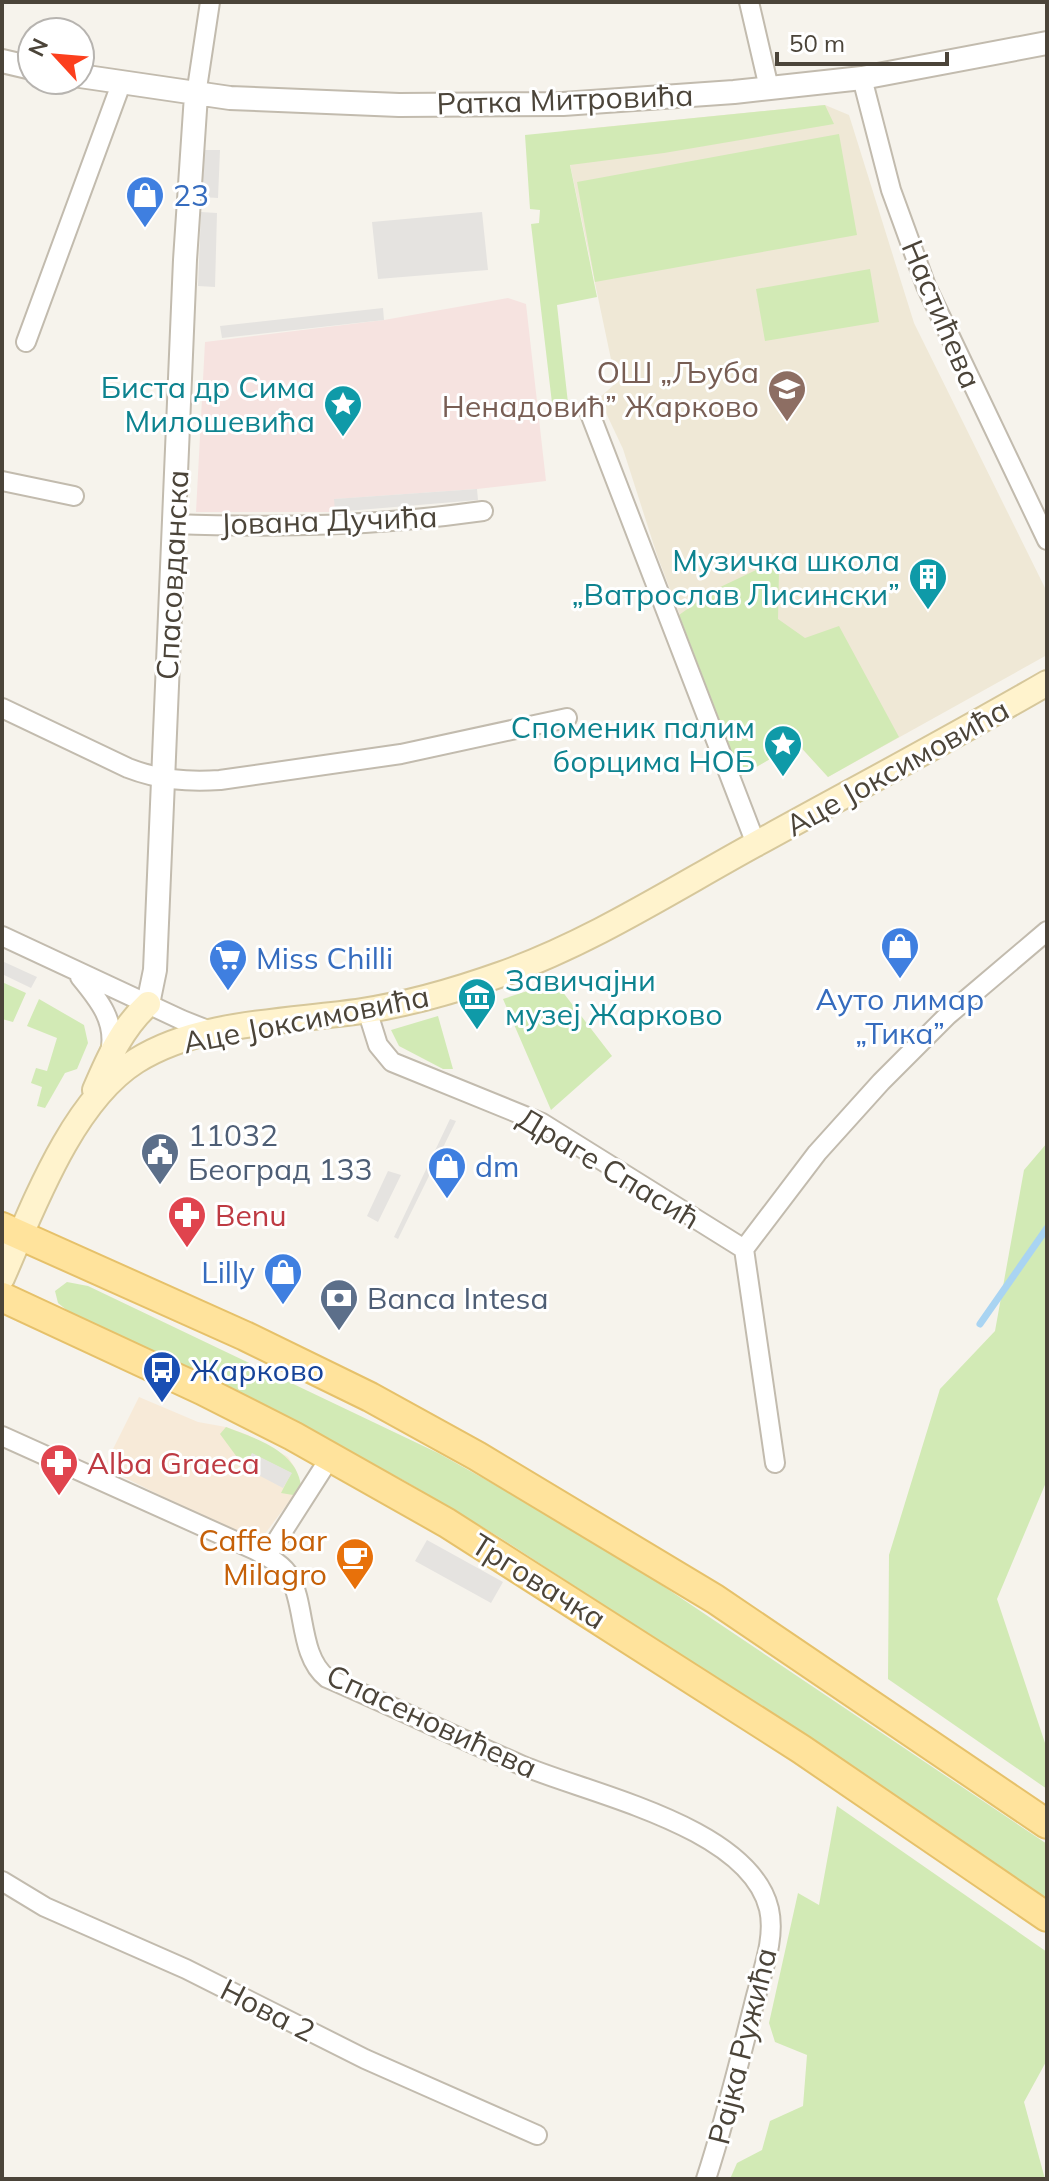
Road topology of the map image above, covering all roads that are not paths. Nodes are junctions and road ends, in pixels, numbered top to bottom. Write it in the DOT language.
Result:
graph roads {
  1 [pos="210,2"];
  2 [pos="749,2"];
  3 [pos="1047,43"];
  4 [pos="862,78"];
  5 [pos="96,79"];
  6 [pos="121,84"];
  7 [pos="769,88"];
  8 [pos="196,95"];
  9 [pos="26,342"];
  10 [pos="589,411"];
  11 [pos="2,481"];
  12 [pos="74,496"];
  13 [pos="483,511"];
  14 [pos="174,524"];
  15 [pos="1047,540"];
  16 [pos="1047,683"];
  17 [pos="2,708"];
  18 [pos="567,718"];
  19 [pos="163,778"];
  20 [pos="756,844"];
  21 [pos="1047,931"];
  22 [pos="2,936"];
  23 [pos="75,972"];
  24 [pos="148,1004"];
  25 [pos="367,1010"];
  26 [pos="210,1031"];
  27 [pos="117,1061"];
  28 [pos="12,1231"];
  29 [pos="744,1249"];
  30 [pos="2,1278"];
  31 [pos="2,1297"];
  32 [pos="2,1436"];
  33 [pos="331,1456"];
  34 [pos="775,1463"];
  35 [pos="267,1556"];
  36 [pos="1047,1824"];
  37 [pos="748,1870"];
  38 [pos="2,1881"];
  39 [pos="1047,1917"];
  40 [pos="537,2135"];
  41 [pos="706,2179"];
  1 -- 8 [label="street, Спасовданска"];
  2 -- 7 [label="street"];
  3 -- 4 [label="street, Ратка Митровића"];
  4 -- 7 [label="street, Ратка Митровића"];
  4 -- 15 [label="street, Настићева"];
  5 -- 6 [label="street, Ратка Митровића"];
  6 -- 8 [label="street, Ратка Митровића"];
  6 -- 9 [label="street"];
  7 -- 8 [label="street, Ратка Митровића"];
  8 -- 14 [label="street, Спасовданска"];
  10 -- 20 [label="street"];
  11 -- 12 [label="street"];
  13 -- 14 [label="street, Јована Дучића"];
  14 -- 19 [label="street, Спасовданска"];
  16 -- 20 [label="main road, Аце Јоксимовића"];
  17 -- 19 [label="street"];
  18 -- 19 [label="street"];
  19 -- 24 [label="street, Спасовданска"];
  20 -- 25 [label="main road, Аце Јоксимовића"];
  21 -- 29 [label="street"];
  22 -- 23 [label="street"];
  23 -- 24 [label="street"];
  23 -- 27 [label="street"];
  24 -- 26 [label="street"];
  24 -- 27 [label="main road"];
  25 -- 26 [label="main road, Аце Јоксимовића"];
  25 -- 29 [label="street, Драге Спасић"];
  26 -- 27 [label="main road, Аце Јоксимовића"];
  27 -- 28 [label="main road, Аце Јоксимовића"];
  28 -- 30 [label="main road, Аце Јоксимовића"];
  28 -- 36 [label="main road"];
  29 -- 34 [label="street"];
  31 -- 33 [label="main road, Трговачка"];
  32 -- 35 [label="street, Спасеновићева"];
  33 -- 35 [label="street"];
  33 -- 39 [label="main road, Трговачка"];
  35 -- 37 [label="street, Спасеновићева"];
  37 -- 41 [label="street, Рајка Ружића"];
  38 -- 40 [label="street, Нова 2"];
}
